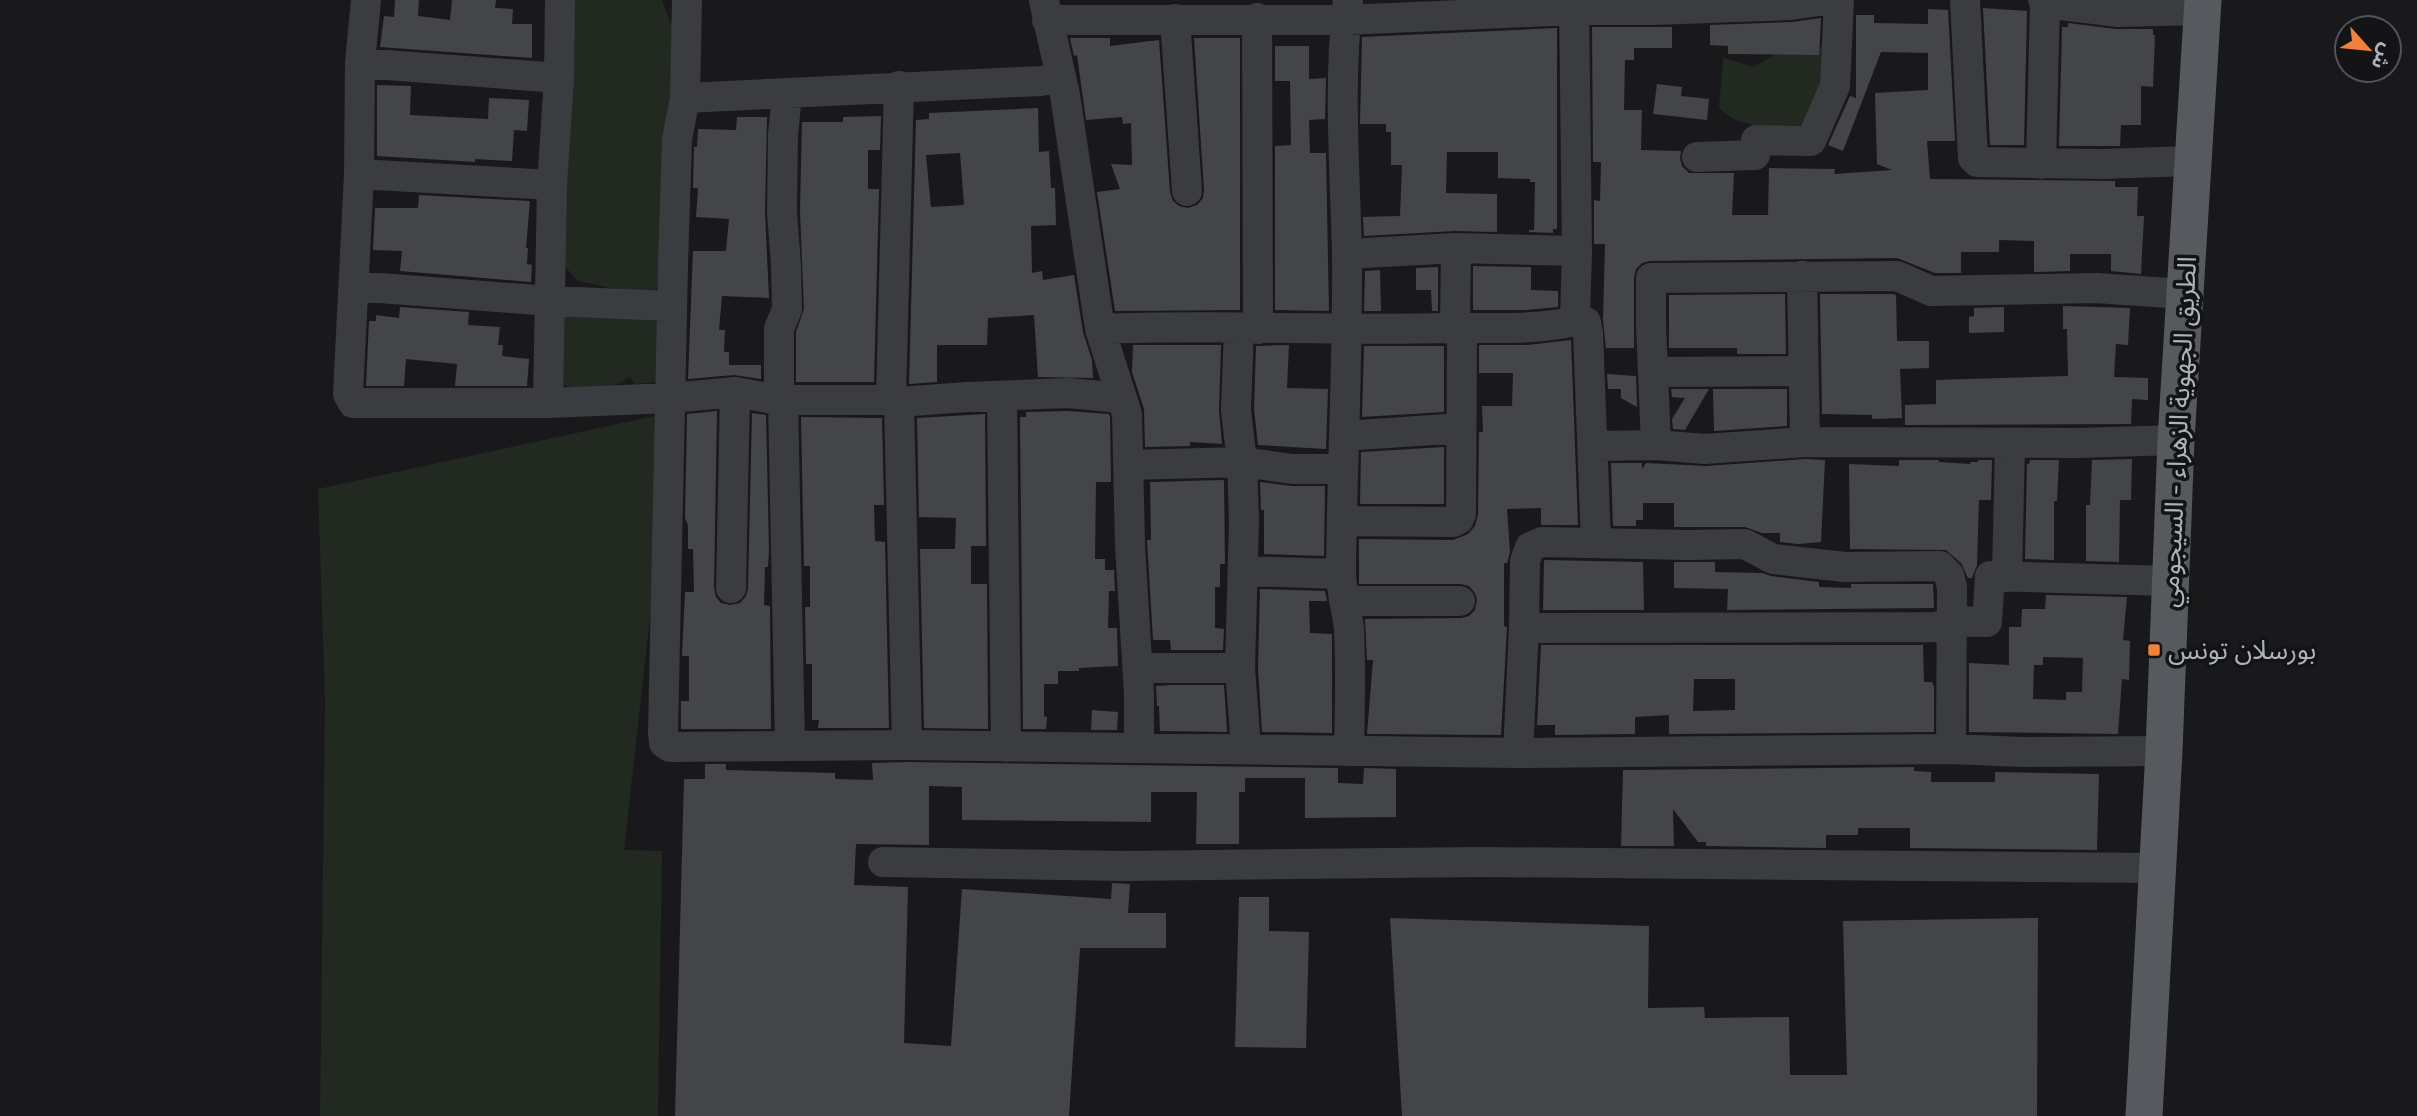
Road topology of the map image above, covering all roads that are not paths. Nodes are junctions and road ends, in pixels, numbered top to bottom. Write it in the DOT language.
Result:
graph roads {
  1 [pos="366,0"];
  2 [pos="560,0"];
  3 [pos="687,0"];
  4 [pos="1813,0"];
  5 [pos="1826,0"];
  6 [pos="1839,0"];
  7 [pos="1965,0"];
  8 [pos="2044,1"];
  9 [pos="1697,4"];
  10 [pos="1574,5"];
  11 [pos="2202,5"];
  12 [pos="1046,10"];
  13 [pos="1347,10"];
  14 [pos="1257,18"];
  15 [pos="1175,19"];
  16 [pos="360,63"];
  17 [pos="1061,76"];
  18 [pos="559,78"];
  19 [pos="899,86"];
  20 [pos="787,94"];
  21 [pos="685,98"];
  22 [pos="1697,157"];
  23 [pos="2192,161"];
  24 [pos="2041,164"];
  25 [pos="359,174"];
  26 [pos="552,185"];
  27 [pos="1187,191"];
  28 [pos="1456,248"];
  29 [pos="1577,251"];
  30 [pos="1347,254"];
  31 [pos="1802,276"];
  32 [pos="354,286"];
  33 [pos="2184,294"];
  34 [pos="550,301"];
  35 [pos="672,306"];
  36 [pos="1574,321"];
  37 [pos="1248,328"];
  38 [pos="1458,328"];
  39 [pos="1100,329"];
  40 [pos="1348,330"];
  41 [pos="1803,371"];
  42 [pos="1653,372"];
  43 [pos="735,392"];
  44 [pos="1002,397"];
  45 [pos="671,398"];
  46 [pos="1121,398"];
  47 [pos="781,400"];
  48 [pos="895,401"];
  49 [pos="548,403"];
  50 [pos="1461,428"];
  51 [pos="1344,436"];
  52 [pos="2176,440"];
  53 [pos="1805,442"];
  54 [pos="2010,443"];
  55 [pos="1656,444"];
  56 [pos="1593,446"];
  57 [pos="1242,462"];
  58 [pos="1128,465"];
  59 [pos="1342,468"];
  60 [pos="1344,520"];
  61 [pos="1597,542"];
  62 [pos="1244,571"];
  63 [pos="2007,577"];
  64 [pos="2170,581"];
  65 [pos="1343,587"];
  66 [pos="732,588"];
  67 [pos="1460,601"];
  68 [pos="1952,621"];
  69 [pos="1524,628"];
  70 [pos="1138,668"];
  71 [pos="1240,668"];
  72 [pos="790,745"];
  73 [pos="907,745"];
  74 [pos="1006,747"];
  75 [pos="1139,747"];
  76 [pos="1245,748"];
  77 [pos="1951,749"];
  78 [pos="1349,751"];
  79 [pos="2164,751"];
  80 [pos="1518,753"];
  81 [pos="883,862"];
  82 [pos="2157,868"];
  83 [pos="2144,1116"];
  1 -- 16 [label="street"];
  2 -- 18 [label="street"];
  3 -- 21 [label="street"];
  4 -- 5 [label="street"];
  4 -- 9 [label="street"];
  6 -- 22 [label="street"];
  7 -- 24 [label="street"];
  8 -- 11 [label="street"];
  8 -- 24 [label="street"];
  9 -- 10 [label="street"];
  10 -- 13 [label="street"];
  10 -- 29 [label="street"];
  11 -- 23 [label="main road, الطريق الجهوية الزهراء - السيجومي"];
  12 -- 15 [label="street"];
  12 -- 17 [label="street"];
  13 -- 14 [label="street"];
  13 -- 30 [label="street"];
  14 -- 15 [label="street"];
  14 -- 37 [label="street"];
  15 -- 27 [label="street"];
  16 -- 18 [label="street"];
  16 -- 25 [label="street"];
  17 -- 19 [label="street"];
  17 -- 39 [label="street"];
  18 -- 26 [label="street"];
  19 -- 20 [label="street"];
  19 -- 48 [label="street"];
  20 -- 21 [label="street"];
  20 -- 47 [label="street"];
  21 -- 35 [label="street"];
  23 -- 24 [label="street"];
  23 -- 33 [label="main road, الطريق الجهوية الزهراء - السيجومي"];
  25 -- 26 [label="street"];
  25 -- 32 [label="street"];
  26 -- 34 [label="street"];
  28 -- 29 [label="street"];
  28 -- 30 [label="street"];
  28 -- 38 [label="street"];
  29 -- 36 [label="street"];
  30 -- 40 [label="street"];
  31 -- 33 [label="street"];
  31 -- 41 [label="street"];
  31 -- 42 [label="street"];
  32 -- 34 [label="street"];
  32 -- 49 [label="street"];
  33 -- 52 [label="main road, الطريق الجهوية الزهراء - السيجومي"];
  34 -- 35 [label="street"];
  34 -- 49 [label="street"];
  35 -- 45 [label="street"];
  36 -- 38 [label="street"];
  36 -- 56 [label="street"];
  37 -- 39 [label="street"];
  37 -- 40 [label="street"];
  37 -- 57 [label="street"];
  38 -- 40 [label="street"];
  38 -- 50 [label="street"];
  39 -- 46 [label="street"];
  40 -- 51 [label="street"];
  41 -- 42 [label="street"];
  41 -- 53 [label="street"];
  42 -- 55 [label="street"];
  43 -- 45 [label="street"];
  43 -- 47 [label="street"];
  43 -- 66 [label="street"];
  44 -- 46 [label="street"];
  44 -- 48 [label="street"];
  44 -- 74 [label="street"];
  45 -- 49 [label="street"];
  45 -- 72 [label="street"];
  46 -- 58 [label="street"];
  47 -- 48 [label="street"];
  47 -- 72 [label="street"];
  48 -- 73 [label="street"];
  50 -- 51 [label="street"];
  50 -- 60 [label="street"];
  51 -- 59 [label="street"];
  52 -- 54 [label="street"];
  52 -- 64 [label="main road, الطريق الجهوية الزهراء - السيجومي"];
  53 -- 54 [label="street"];
  53 -- 55 [label="street"];
  54 -- 63 [label="street"];
  55 -- 56 [label="street"];
  56 -- 61 [label="street"];
  57 -- 58 [label="street"];
  57 -- 59 [label="street"];
  57 -- 62 [label="street"];
  58 -- 70 [label="street"];
  59 -- 60 [label="street"];
  60 -- 65 [label="street"];
  61 -- 68 [label="street"];
  61 -- 69 [label="street"];
  62 -- 65 [label="street"];
  62 -- 71 [label="street"];
  63 -- 64 [label="street"];
  63 -- 68 [label="street"];
  64 -- 79 [label="main road, الطريق الجهوية الزهراء - السيجومي"];
  65 -- 67 [label="street"];
  65 -- 78 [label="street"];
  68 -- 69 [label="street"];
  68 -- 77 [label="street"];
  69 -- 80 [label="street"];
  70 -- 71 [label="street"];
  70 -- 75 [label="street"];
  71 -- 76 [label="street"];
  72 -- 73 [label="street"];
  73 -- 74 [label="street"];
  74 -- 75 [label="street"];
  75 -- 76 [label="street"];
  76 -- 78 [label="street"];
  77 -- 79 [label="street"];
  77 -- 80 [label="street"];
  78 -- 80 [label="street"];
  79 -- 82 [label="main road, الطريق الجهوية الزهراء - السيجومي"];
  81 -- 82 [label="street"];
  82 -- 83 [label="main road, الطريق الجهوية الزهراء - السيجومي"];
}
